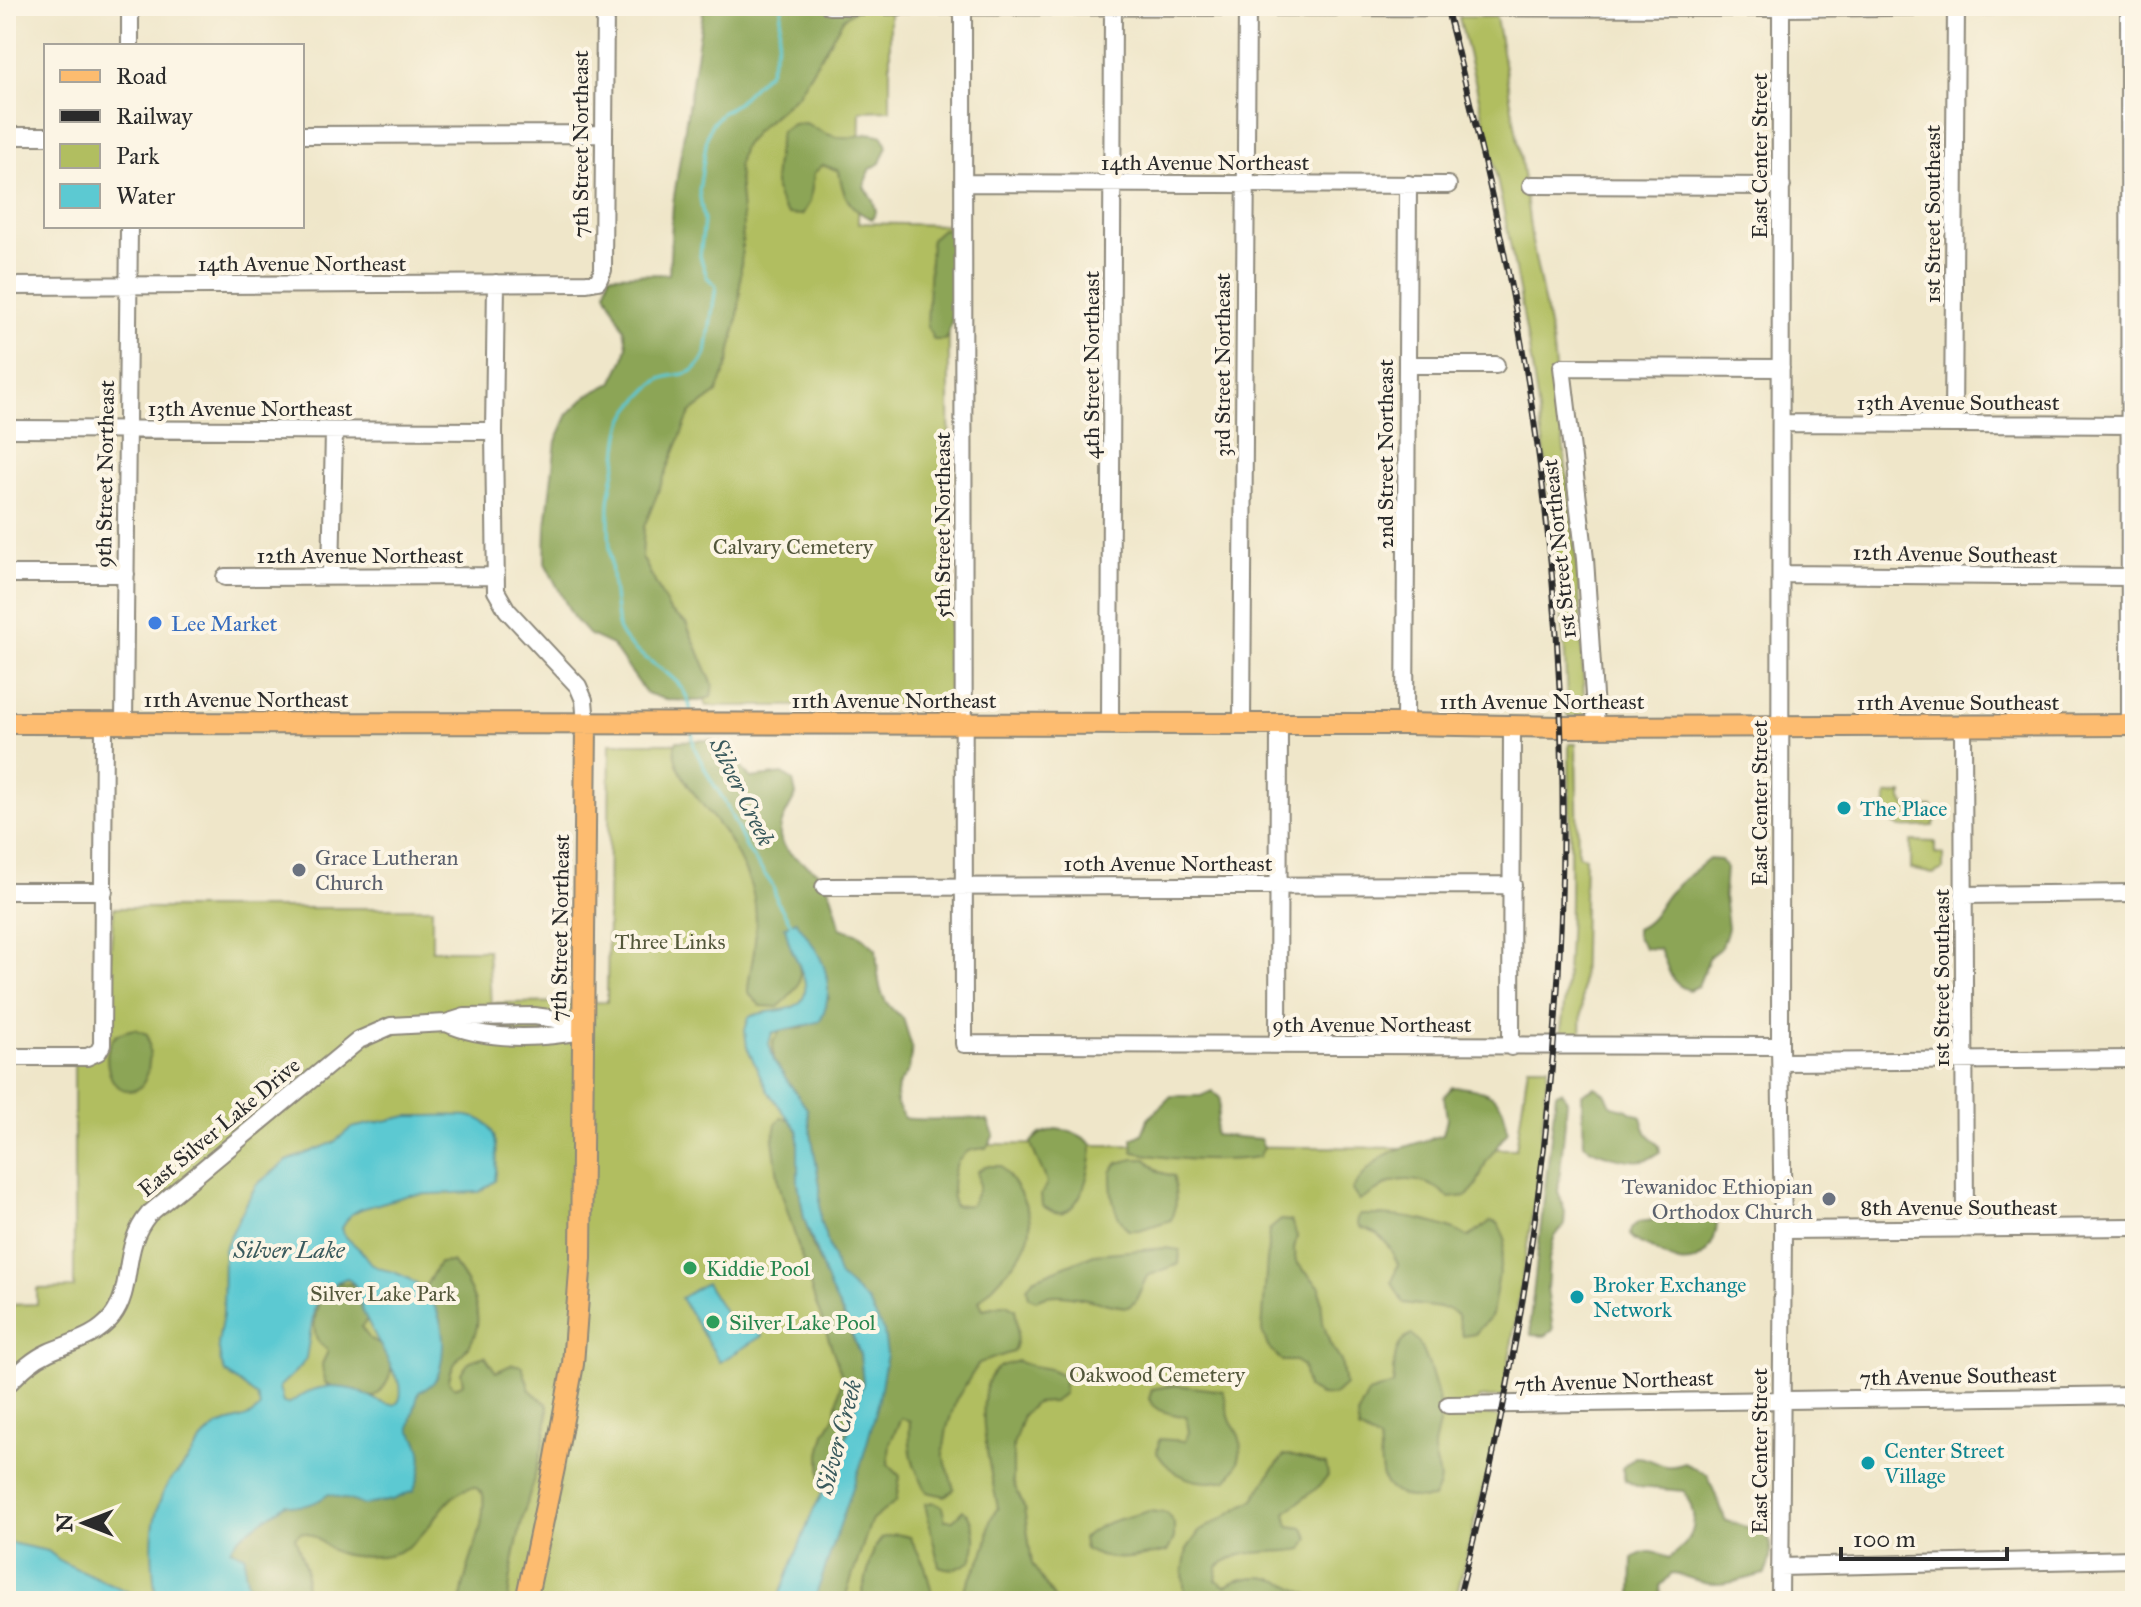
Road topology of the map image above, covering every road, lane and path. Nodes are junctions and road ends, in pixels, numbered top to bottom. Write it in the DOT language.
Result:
graph roads {
  1 [pos="130,6"];
  2 [pos="605,6"];
  3 [pos="829,6"];
  4 [pos="1956,6"];
  5 [pos="1999,6"];
  6 [pos="2129,6"];
  7 [pos="963,7"];
  8 [pos="1113,7"];
  9 [pos="1247,7"];
  10 [pos="1410,7"];
  11 [pos="1781,7"];
  12 [pos="130,44"];
  13 [pos="2133,61"];
  14 [pos="604,134"];
  15 [pos="304,135"];
  16 [pos="6,136"];
  17 [pos="44,136"];
  18 [pos="963,183"];
  19 [pos="1114,184"];
  20 [pos="1246,184"];
  21 [pos="1408,184"];
  22 [pos="1448,185"];
  23 [pos="1531,185"];
  24 [pos="1782,186"];
  25 [pos="2133,213"];
  26 [pos="129,228"];
  27 [pos="598,281"];
  28 [pos="496,283"];
  29 [pos="6,286"];
  30 [pos="129,286"];
  31 [pos="2133,290"];
  32 [pos="1407,365"];
  33 [pos="1496,365"];
  34 [pos="1781,368"];
  35 [pos="1781,423"];
  36 [pos="1953,423"];
  37 [pos="2133,425"];
  38 [pos="6,429"];
  39 [pos="127,429"];
  40 [pos="494,431"];
  41 [pos="334,432"];
  42 [pos="6,574"];
  43 [pos="126,574"];
  44 [pos="1781,574"];
  45 [pos="331,576"];
  46 [pos="495,576"];
  47 [pos="225,577"];
  48 [pos="2129,577"];
  49 [pos="6,723"];
  50 [pos="114,723"];
  51 [pos="586,724"];
  52 [pos="1242,724"];
  53 [pos="1279,724"];
  54 [pos="1405,724"];
  55 [pos="964,725"];
  56 [pos="1110,725"];
  57 [pos="2133,725"];
  58 [pos="1512,726"];
  59 [pos="1596,726"];
  60 [pos="1781,726"];
  61 [pos="1963,726"];
  62 [pos="1278,885"];
  63 [pos="1513,885"];
  64 [pos="964,886"];
  65 [pos="824,887"];
  66 [pos="6,891"];
  67 [pos="104,891"];
  68 [pos="2135,893"];
  69 [pos="1963,895"];
  70 [pos="583,1031"];
  71 [pos="964,1044"];
  72 [pos="1278,1045"];
  73 [pos="1511,1047"];
  74 [pos="1781,1054"];
  75 [pos="6,1057"];
  76 [pos="2135,1059"];
  77 [pos="1964,1062"];
  78 [pos="2135,1227"];
  79 [pos="1965,1229"];
  80 [pos="1783,1230"];
  81 [pos="6,1386"];
  82 [pos="2135,1395"];
  83 [pos="1781,1399"];
  84 [pos="1448,1405"];
  85 [pos="2135,1559"];
  86 [pos="1780,1567"];
  87 [pos="526,1601"];
  88 [pos="1780,1601"];
  1 -- 12 [label="street"];
  2 -- 14 [label="street, 7th Street Northeast"];
  3 -- 7 [label="street"];
  4 -- 5 [label="street"];
  4 -- 11 [label="street"];
  4 -- 36 [label="street, 1st Street Southeast"];
  6 -- 13 [label="street"];
  7 -- 8 [label="street"];
  7 -- 18 [label="street, 5th Street Northeast"];
  8 -- 9 [label="street"];
  8 -- 19 [label="street, 4th Street Northeast"];
  9 -- 10 [label="street"];
  9 -- 20 [label="street, 3rd Street Northeast"];
  10 -- 11 [label="street"];
  11 -- 24 [label="street, East Center Street"];
  13 -- 25 [label="street"];
  14 -- 15 [label="street"];
  14 -- 27 [label="street, 7th Street Northeast"];
  16 -- 17 [label="street"];
  18 -- 19 [label="street, 14th Avenue Northeast"];
  18 -- 55 [label="street, 5th Street Northeast"];
  19 -- 20 [label="street, 14th Avenue Northeast"];
  19 -- 56 [label="street, 4th Street Northeast"];
  20 -- 21 [label="street, 14th Avenue Northeast"];
  20 -- 52 [label="street, 3rd Street Northeast"];
  21 -- 22 [label="street, 14th Avenue Northeast"];
  21 -- 32 [label="street, 2nd Street Northeast"];
  23 -- 24 [label="street"];
  24 -- 34 [label="street, East Center Street"];
  25 -- 31 [label="street"];
  26 -- 30 [label="street, 9th Street Northeast"];
  27 -- 28 [label="street, 14th Avenue Northeast"];
  28 -- 30 [label="street, 14th Avenue Northeast"];
  28 -- 40 [label="street, 7th Street Northeast"];
  29 -- 30 [label="street, 14th Avenue Northeast"];
  30 -- 39 [label="street, 9th Street Northeast"];
  31 -- 37 [label="street"];
  32 -- 33 [label="street"];
  32 -- 54 [label="street, 2nd Street Northeast"];
  34 -- 35 [label="street, East Center Street"];
  34 -- 59 [label="street, 1st Street Northeast"];
  35 -- 36 [label="street, 13th Avenue Southeast"];
  35 -- 44 [label="street, East Center Street"];
  36 -- 37 [label="street, 13th Avenue Southeast"];
  37 -- 48 [label="street"];
  38 -- 39 [label="street, 13th Avenue Northeast"];
  39 -- 41 [label="street, 13th Avenue Northeast"];
  39 -- 43 [label="street, 9th Street Northeast"];
  40 -- 41 [label="street, 13th Avenue Northeast"];
  40 -- 46 [label="street, 7th Street Northeast"];
  41 -- 45 [label="street"];
  42 -- 43 [label="street"];
  43 -- 50 [label="street, 9th Street Northeast"];
  44 -- 48 [label="street, 12th Avenue Southeast"];
  44 -- 60 [label="street, East Center Street"];
  45 -- 46 [label="street, 12th Avenue Northeast"];
  45 -- 47 [label="street, 12th Avenue Northeast"];
  46 -- 51 [label="street, 7th Street Northeast"];
  48 -- 57 [label="street"];
  49 -- 50 [label="main road, 11th Avenue Northeast"];
  50 -- 51 [label="main road, 11th Avenue Northeast"];
  50 -- 67 [label="street, 9th Street Northeast"];
  51 -- 55 [label="main road, 11th Avenue Northeast"];
  51 -- 70 [label="main road, 7th Street Northeast"];
  52 -- 53 [label="main road, 11th Avenue Northeast"];
  52 -- 56 [label="main road, 11th Avenue Northeast"];
  53 -- 54 [label="main road, 11th Avenue Northeast"];
  53 -- 62 [label="street"];
  54 -- 58 [label="main road, 11th Avenue Northeast"];
  55 -- 56 [label="main road, 11th Avenue Northeast"];
  55 -- 64 [label="street, 5th Street Northeast"];
  57 -- 61 [label="main road, 11th Avenue Southeast"];
  58 -- 59 [label="main road, 11th Avenue Northeast"];
  58 -- 63 [label="street"];
  59 -- 60 [label="main road, 11th Avenue Northeast"];
  60 -- 61 [label="main road, 11th Avenue Southeast"];
  60 -- 74 [label="street, East Center Street"];
  61 -- 69 [label="street, 1st Street Southeast"];
  62 -- 63 [label="street, 10th Avenue Northeast"];
  62 -- 64 [label="street, 10th Avenue Northeast"];
  62 -- 72 [label="street"];
  63 -- 73 [label="street"];
  64 -- 65 [label="street, 10th Avenue Northeast"];
  64 -- 71 [label="street, 5th Street Northeast"];
  66 -- 67 [label="street"];
  67 -- 75 [label="street, 9th Street Northeast"];
  68 -- 69 [label="street"];
  69 -- 77 [label="street, 1st Street Southeast"];
  70 -- 81 [label="street, East Silver Lake Drive"];
  70 -- 87 [label="main road, 7th Street Northeast"];
  71 -- 72 [label="street, 9th Avenue Northeast"];
  72 -- 73 [label="street, 9th Avenue Northeast"];
  73 -- 74 [label="street, 9th Avenue Northeast"];
  74 -- 77 [label="street, 9th Avenue Northeast"];
  74 -- 80 [label="street, East Center Street"];
  76 -- 77 [label="street, 9th Avenue Northeast"];
  77 -- 79 [label="street, 1st Street Southeast"];
  78 -- 79 [label="street, 8th Avenue Southeast"];
  79 -- 80 [label="street, 8th Avenue Southeast"];
  80 -- 83 [label="street, East Center Street"];
  82 -- 83 [label="street, 7th Avenue Southeast"];
  83 -- 84 [label="street, 7th Avenue Northeast"];
  83 -- 86 [label="street, East Center Street"];
  85 -- 86 [label="street"];
  86 -- 88 [label="street, East Center Street"];
}
